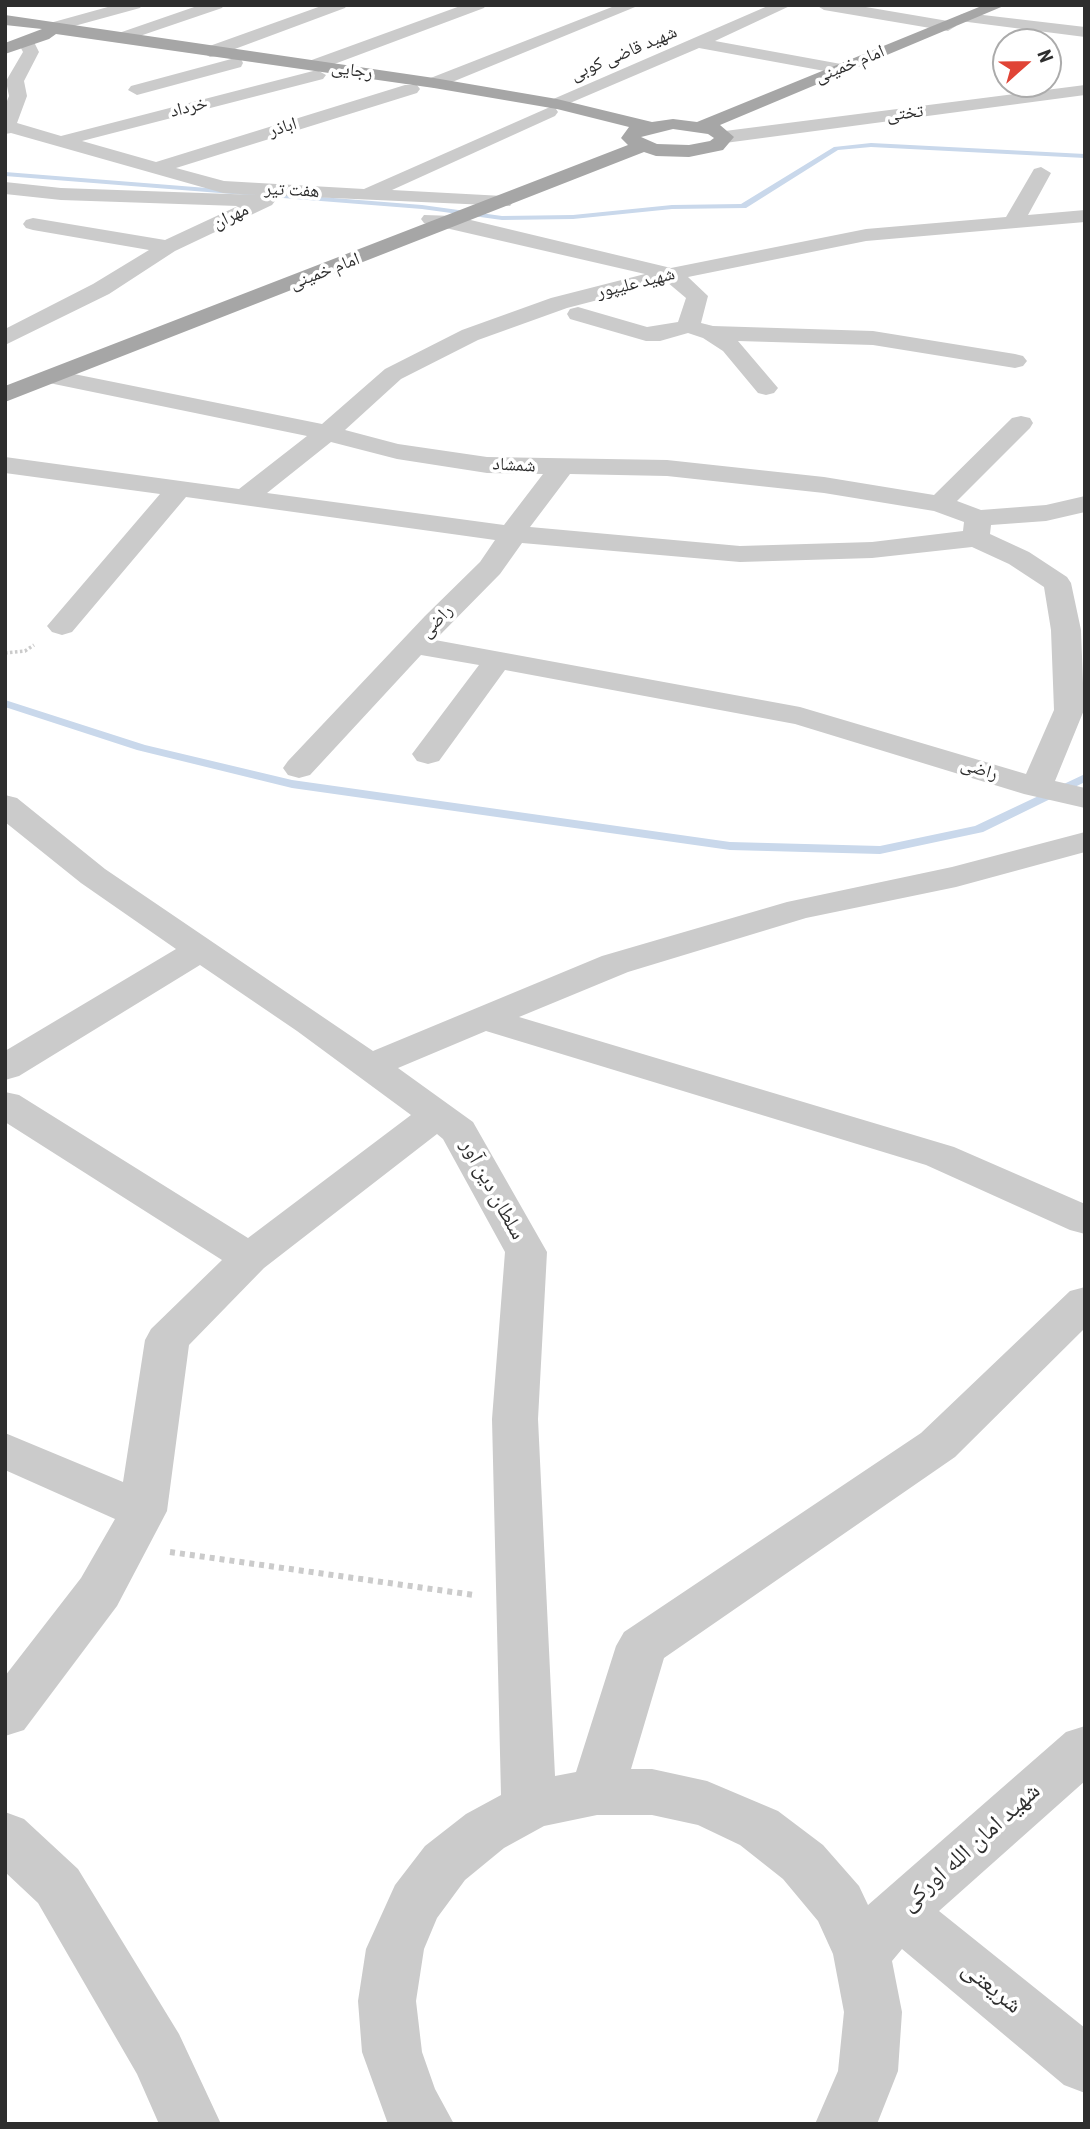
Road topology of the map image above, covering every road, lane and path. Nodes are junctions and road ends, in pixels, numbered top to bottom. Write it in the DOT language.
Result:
graph roads {
  1 [pos="101,5"];
  2 [pos="134,5"];
  3 [pos="216,5"];
  4 [pos="339,5"];
  5 [pos="478,5"];
  6 [pos="589,5"];
  7 [pos="784,5"];
  8 [pos="824,5"];
  9 [pos="998,5"];
  10 [pos="626,8"];
  11 [pos="966,18"];
  12 [pos="5,20"];
  13 [pos="28,23"];
  14 [pos="948,26"];
  15 [pos="1085,32"];
  16 [pos="45,33"];
  17 [pos="122,37"];
  18 [pos="699,43"];
  19 [pos="5,49"];
  20 [pos="210,52"];
  21 [pos="235,63"];
  22 [pos="841,69"];
  23 [pos="316,70"];
  24 [pos="10,79"];
  25 [pos="434,83"];
  26 [pos="411,89"];
  27 [pos="137,90"];
  28 [pos="1085,90"];
  29 [pos="553,108"];
  30 [pos="702,126"];
  31 [pos="6,127"];
  32 [pos="640,136"];
  33 [pos="725,137"];
  34 [pos="61,141"];
  35 [pos="156,168"];
  36 [pos="1041,173"];
  37 [pos="5,188"];
  38 [pos="365,195"];
  39 [pos="265,201"];
  40 [pos="503,202"];
  41 [pos="466,217"];
  42 [pos="1080,218"];
  43 [pos="1014,221"];
  44 [pos="33,224"];
  45 [pos="168,247"];
  46 [pos="671,274"];
  47 [pos="578,314"];
  48 [pos="688,326"];
  49 [pos="711,333"];
  50 [pos="5,338"];
  51 [pos="1015,361"];
  52 [pos="54,377"];
  53 [pos="766,388"];
  54 [pos="5,395"];
  55 [pos="1021,423"];
  56 [pos="327,433"];
  57 [pos="561,468"];
  58 [pos="12,472"];
  59 [pos="178,490"];
  60 [pos="244,498"];
  61 [pos="940,504"];
  62 [pos="1085,504"];
  63 [pos="977,528"];
  64 [pos="510,534"];
  65 [pos="1057,583"];
  66 [pos="1085,600"];
  67 [pos="62,626"];
  68 [pos="416,645"];
  69 [pos="498,660"];
  70 [pos="428,754"];
  71 [pos="299,768"];
  72 [pos="1036,787"];
  73 [pos="1085,798"];
  74 [pos="5,806"];
  75 [pos="1085,842"];
  76 [pos="201,949"];
  77 [pos="484,1019"];
  78 [pos="370,1066"];
  79 [pos="5,1068"];
  80 [pos="5,1104"];
  81 [pos="437,1115"];
  82 [pos="1085,1220"];
  83 [pos="248,1258"];
  84 [pos="1085,1302"];
  85 [pos="5,1450"];
  86 [pos="134,1528"];
  87 [pos="522,1602"];
  88 [pos="5,1715"];
  89 [pos="1085,1748"];
  90 [pos="597,1792"];
  91 [pos="529,1807"];
  92 [pos="5,1836"];
  93 [pos="898,1912"];
  94 [pos="862,1954"];
  95 [pos="1085,2065"];
  96 [pos="190,2124"];
  97 [pos="424,2124"];
  98 [pos="846,2124"];
  1 -- 13 [label="street"];
  2 -- 16 [label="street"];
  3 -- 17 [label="street"];
  4 -- 20 [label="street"];
  5 -- 23 [label="street, خرداد"];
  6 -- 10 [label="street"];
  7 -- 18 [label="street, شهید قاضی کوبی"];
  8 -- 14 [label="street"];
  9 -- 11 [label="main road, امام خمینی"];
  10 -- 25 [label="street"];
  11 -- 14 [label="main road, امام خمینی"];
  11 -- 15 [label="street"];
  12 -- 13 [label="main road"];
  13 -- 16 [label="main road"];
  14 -- 22 [label="main road, امام خمینی"];
  16 -- 17 [label="main road, رجایی"];
  16 -- 19 [label="main road"];
  16 -- 21 [label="main road, رجایی"];
  16 -- 24 [label="street"];
  17 -- 20 [label="main road, رجایی"];
  18 -- 22 [label="street"];
  18 -- 29 [label="street, شهید قاضی کوبی"];
  20 -- 23 [label="main road, رجایی"];
  21 -- 23 [label="main road, رجایی"];
  21 -- 27 [label="street"];
  22 -- 30 [label="main road, امام خمینی"];
  23 -- 25 [label="main road, رجایی"];
  23 -- 26 [label="main road, رجایی"];
  23 -- 34 [label="street, خرداد"];
  24 -- 31 [label="street"];
  25 -- 29 [label="main road, رجایی"];
  26 -- 29 [label="main road, رجایی"];
  26 -- 35 [label="street, اباذر"];
  28 -- 33 [label="street, تختی"];
  29 -- 32 [label="main road, رجایی"];
  29 -- 38 [label="street, شهید قاضی کوبی"];
  30 -- 32 [label="main road"];
  30 -- 33 [label="main road"];
  31 -- 34 [label="street, هفت تیر"];
  32 -- 33 [label="main road"];
  32 -- 40 [label="main road, امام خمینی"];
  34 -- 35 [label="street, هفت تیر"];
  35 -- 38 [label="street, هفت تیر"];
  36 -- 43 [label="street"];
  37 -- 39 [label="street, مهران"];
  38 -- 40 [label="street, هفت تیر"];
  39 -- 41 [label="street"];
  39 -- 45 [label="street, مهران"];
  40 -- 41 [label="main road, امام خمینی"];
  41 -- 46 [label="street"];
  41 -- 52 [label="main road, امام خمینی"];
  42 -- 43 [label="street, شهید علیپور"];
  43 -- 46 [label="street, شهید علیپور"];
  44 -- 45 [label="street"];
  45 -- 50 [label="street, مهران"];
  46 -- 48 [label="street"];
  46 -- 56 [label="street, شهید علیپور"];
  47 -- 48 [label="street"];
  48 -- 49 [label="street"];
  49 -- 51 [label="street"];
  49 -- 53 [label="street"];
  52 -- 54 [label="main road, امام خمینی"];
  52 -- 56 [label="street, شمشاد"];
  55 -- 61 [label="street"];
  56 -- 57 [label="street, شمشاد"];
  56 -- 60 [label="street, شهید علیپور"];
  57 -- 61 [label="street, شمشاد"];
  57 -- 64 [label="street, راضی"];
  58 -- 59 [label="street"];
  59 -- 60 [label="street"];
  59 -- 67 [label="street"];
  60 -- 64 [label="street"];
  61 -- 63 [label="street, شمشاد"];
  62 -- 63 [label="street"];
  63 -- 64 [label="street"];
  63 -- 65 [label="street, شمشاد"];
  64 -- 68 [label="street, راضی"];
  65 -- 66 [label="street, شمشاد"];
  65 -- 72 [label="street"];
  68 -- 69 [label="street, راضی"];
  68 -- 71 [label="street"];
  69 -- 70 [label="street"];
  69 -- 72 [label="street, راضی"];
  72 -- 73 [label="street, راضی"];
  74 -- 76 [label="street, سلطان دین آور"];
  75 -- 77 [label="street"];
  76 -- 78 [label="street, سلطان دین آور"];
  76 -- 79 [label="street"];
  77 -- 78 [label="street"];
  77 -- 82 [label="street"];
  78 -- 81 [label="street, سلطان دین آور"];
  80 -- 83 [label="street"];
  81 -- 83 [label="street"];
  81 -- 87 [label="street, سلطان دین آور"];
  83 -- 86 [label="street"];
  84 -- 90 [label="street"];
  85 -- 86 [label="street"];
  86 -- 87 [label="path"];
  86 -- 88 [label="street"];
  87 -- 91 [label="street, سلطان دین آور"];
  89 -- 93 [label="street, شهید امان الله اورکی"];
  90 -- 91 [label="street"];
  90 -- 94 [label="street"];
  91 -- 97 [label="street"];
  92 -- 96 [label="street"];
  93 -- 94 [label="street, شهید امان الله اورکی"];
  93 -- 95 [label="street, شریعتی"];
  94 -- 98 [label="street"];
}
